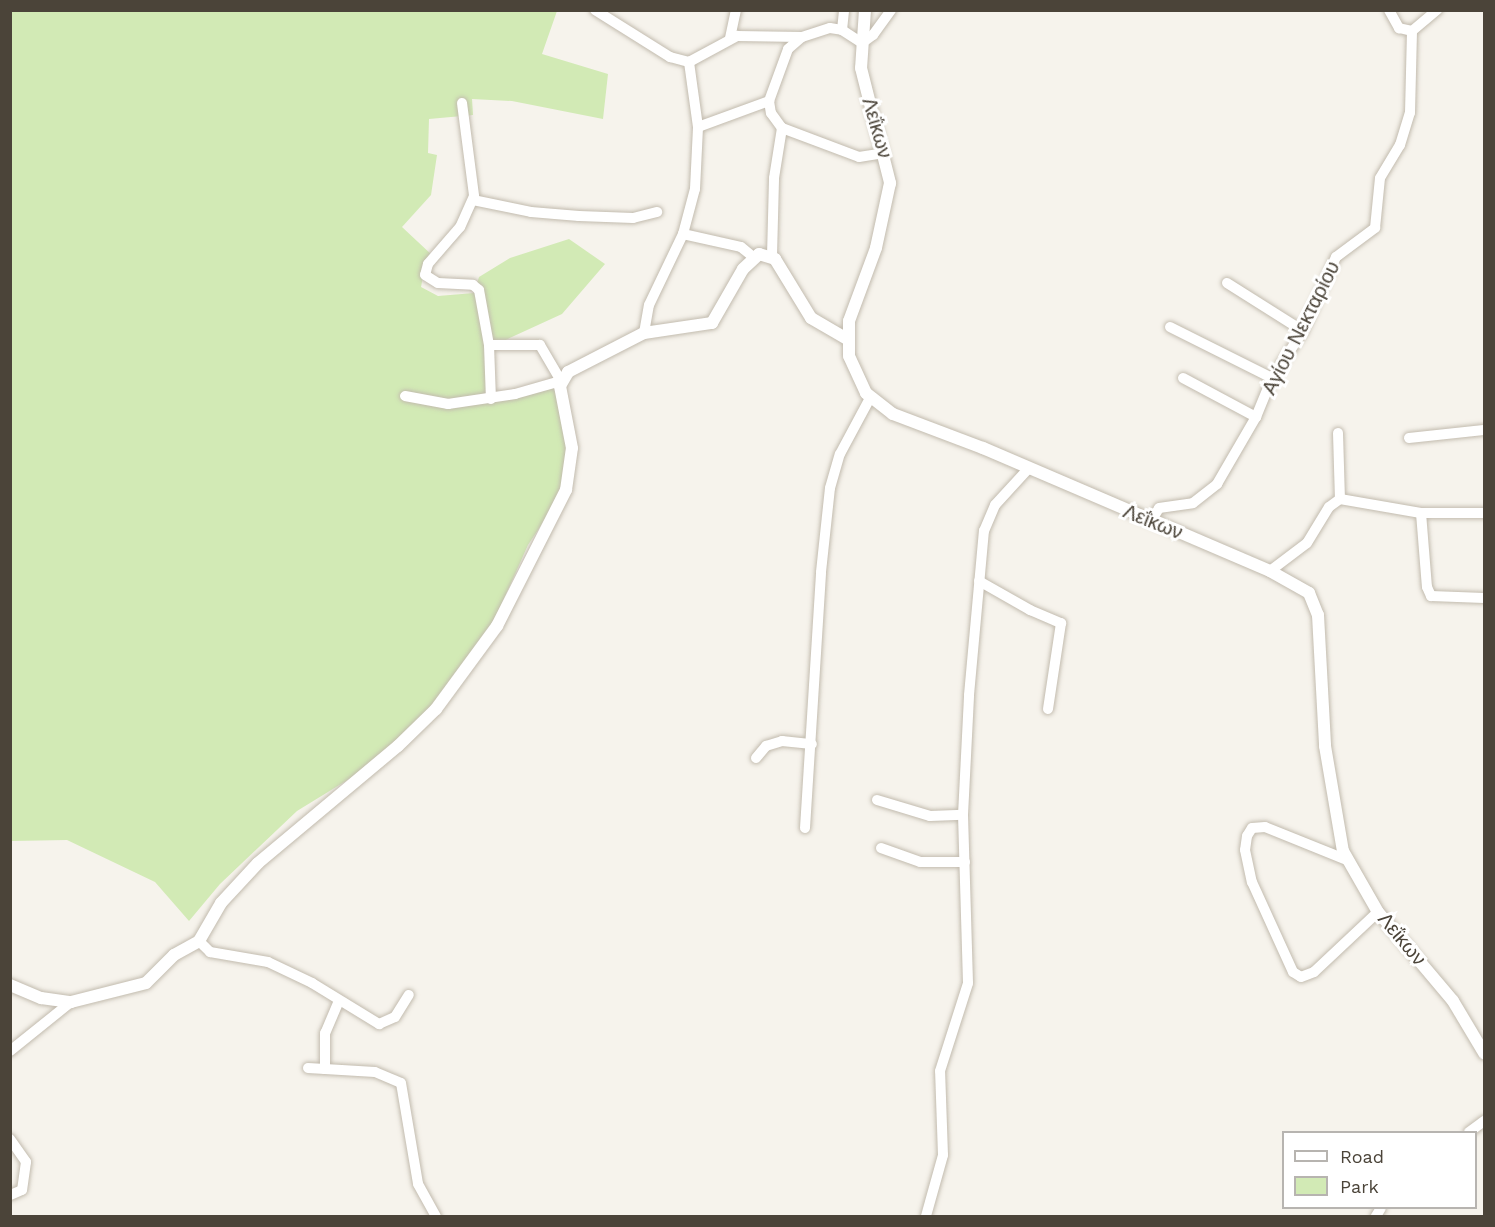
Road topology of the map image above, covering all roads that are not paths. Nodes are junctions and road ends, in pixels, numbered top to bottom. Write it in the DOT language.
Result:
graph roads {
  1 [pos="595,10"];
  2 [pos="736,10"];
  3 [pos="844,10"];
  4 [pos="865,10"];
  5 [pos="891,10"];
  6 [pos="1389,10"];
  7 [pos="1437,10"];
  8 [pos="842,30"];
  9 [pos="1412,31"];
  10 [pos="802,37"];
  11 [pos="729,38"];
  12 [pos="862,43"];
  13 [pos="689,62"];
  14 [pos="769,101"];
  15 [pos="462,103"];
  16 [pos="698,127"];
  17 [pos="782,128"];
  18 [pos="884,153"];
  19 [pos="473,200"];
  20 [pos="657,212"];
  21 [pos="683,234"];
  22 [pos="752,256"];
  23 [pos="772,256"];
  24 [pos="1227,283"];
  25 [pos="1170,327"];
  26 [pos="1303,331"];
  27 [pos="644,333"];
  28 [pos="847,339"];
  29 [pos="489,345"];
  30 [pos="1184,378"];
  31 [pos="1272,378"];
  32 [pos="561,381"];
  33 [pos="405,396"];
  34 [pos="870,398"];
  35 [pos="492,399"];
  36 [pos="1257,417"];
  37 [pos="1485,430"];
  38 [pos="1338,433"];
  39 [pos="1409,438"];
  40 [pos="1029,468"];
  41 [pos="1340,499"];
  42 [pos="1421,513"];
  43 [pos="1485,513"];
  44 [pos="1151,521"];
  45 [pos="1270,571"];
  46 [pos="979,582"];
  47 [pos="1485,598"];
  48 [pos="1048,709"];
  49 [pos="812,744"];
  50 [pos="756,758"];
  51 [pos="877,800"];
  52 [pos="963,815"];
  53 [pos="805,828"];
  54 [pos="880,848"];
  55 [pos="1347,860"];
  56 [pos="965,862"];
  57 [pos="1378,912"];
  58 [pos="199,941"];
  59 [pos="10,985"];
  60 [pos="409,995"];
  61 [pos="71,1002"];
  62 [pos="338,1003"];
  63 [pos="10,1051"];
  64 [pos="1485,1053"];
  65 [pos="308,1068"];
  66 [pos="325,1069"];
  67 [pos="1485,1121"];
  68 [pos="1470,1131"];
  69 [pos="10,1138"];
  70 [pos="10,1195"];
  71 [pos="436,1216"];
  72 [pos="926,1216"];
  1 -- 13 [label="street"];
  2 -- 11 [label="street"];
  3 -- 8 [label="street"];
  4 -- 12 [label="street, Λεΐκων"];
  5 -- 12 [label="street"];
  6 -- 9 [label="street"];
  7 -- 9 [label="street"];
  8 -- 10 [label="street"];
  8 -- 12 [label="street"];
  9 -- 26 [label="street, Αγίου Νεκταρίου"];
  10 -- 11 [label="street"];
  10 -- 14 [label="street"];
  11 -- 13 [label="street"];
  12 -- 18 [label="street, Λεΐκων"];
  13 -- 16 [label="street"];
  14 -- 16 [label="street"];
  14 -- 17 [label="street"];
  15 -- 19 [label="street"];
  16 -- 21 [label="street"];
  17 -- 18 [label="street"];
  17 -- 23 [label="street"];
  18 -- 28 [label="street, Λεΐκων"];
  19 -- 20 [label="street"];
  19 -- 29 [label="street"];
  21 -- 22 [label="street"];
  21 -- 27 [label="street"];
  22 -- 23 [label="street"];
  22 -- 27 [label="street"];
  23 -- 28 [label="street"];
  24 -- 26 [label="street"];
  25 -- 31 [label="street"];
  26 -- 31 [label="street, Αγίου Νεκταρίου"];
  27 -- 32 [label="street"];
  28 -- 34 [label="street, Λεΐκων"];
  29 -- 32 [label="street"];
  29 -- 35 [label="street"];
  30 -- 36 [label="street"];
  31 -- 36 [label="street, Αγίου Νεκταρίου"];
  32 -- 35 [label="street"];
  32 -- 58 [label="street"];
  33 -- 35 [label="street"];
  34 -- 40 [label="street, Λεΐκων"];
  34 -- 49 [label="street"];
  36 -- 44 [label="street, Αγίου Νεκταρίου"];
  37 -- 39 [label="street"];
  38 -- 41 [label="street"];
  40 -- 44 [label="street, Λεΐκων"];
  40 -- 46 [label="street"];
  41 -- 42 [label="street"];
  41 -- 45 [label="street"];
  42 -- 43 [label="street"];
  42 -- 47 [label="street"];
  44 -- 45 [label="street, Λεΐκων"];
  45 -- 55 [label="street, Λεΐκων"];
  46 -- 48 [label="street"];
  46 -- 52 [label="street"];
  49 -- 50 [label="street"];
  49 -- 53 [label="street"];
  51 -- 52 [label="street"];
  52 -- 56 [label="street"];
  54 -- 56 [label="street"];
  55 -- 57 [label="street, Λεΐκων"];
  55 -- 57 [label="street"];
  56 -- 72 [label="street"];
  57 -- 64 [label="street, Λεΐκων"];
  58 -- 61 [label="street"];
  58 -- 62 [label="street"];
  59 -- 61 [label="street"];
  60 -- 62 [label="street"];
  61 -- 63 [label="street"];
  62 -- 66 [label="street"];
  65 -- 66 [label="street"];
  66 -- 71 [label="street"];
  67 -- 68 [label="street"];
  69 -- 70 [label="street"];
}
